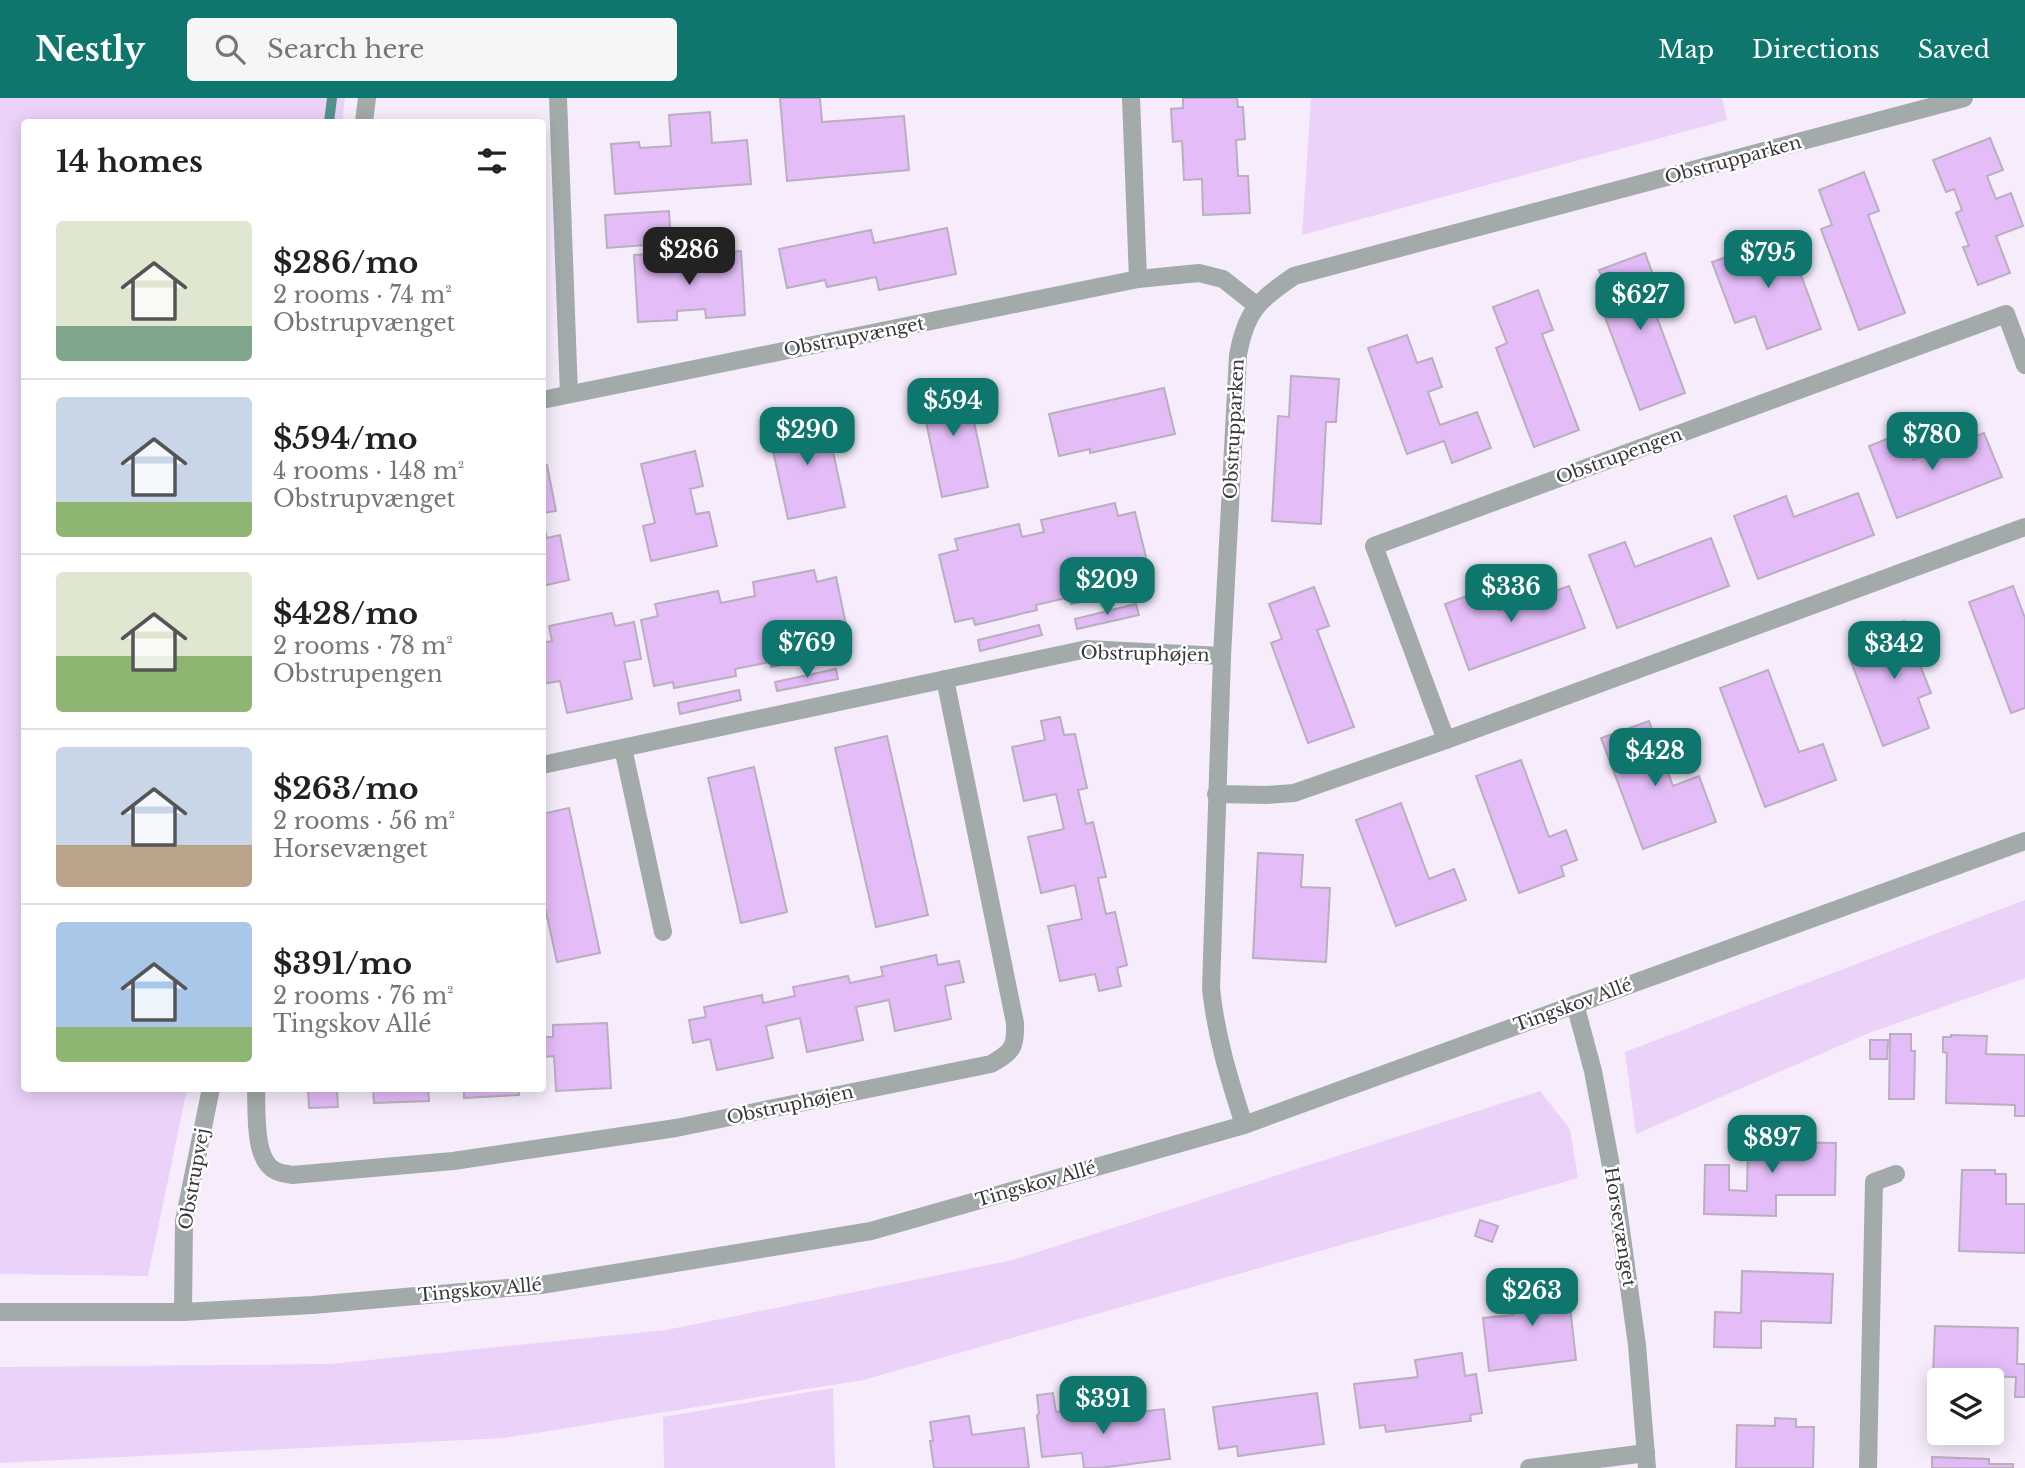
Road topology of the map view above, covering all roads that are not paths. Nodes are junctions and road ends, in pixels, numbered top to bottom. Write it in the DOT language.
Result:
graph roads {
  1 [pos="366,98"];
  2 [pos="558,98"];
  3 [pos="1131,98"];
  4 [pos="1964,98"];
  5 [pos="1943,101"];
  6 [pos="364,119"];
  7 [pos="1139,279"];
  8 [pos="1256,305"];
  9 [pos="2025,365"];
  10 [pos="569,394"];
  11 [pos="546,399"];
  12 [pos="2025,527"];
  13 [pos="1222,656"];
  14 [pos="944,679"];
  15 [pos="1446,740"];
  16 [pos="623,748"];
  17 [pos="546,764"];
  18 [pos="1216,794"];
  19 [pos="2025,841"];
  20 [pos="663,932"];
  21 [pos="1575,1004"];
  22 [pos="210,1092"];
  23 [pos="256,1092"];
  24 [pos="1244,1125"];
  25 [pos="1896,1174"];
  26 [pos="0,1312"];
  27 [pos="183,1312"];
  28 [pos="1646,1461"];
  29 [pos="1529,1468"];
  30 [pos="1868,1468"];
  1 -- 6 [label="street"];
  2 -- 10 [label="street"];
  3 -- 7 [label="street"];
  4 -- 5 [label="street, Obstrupparken"];
  5 -- 8 [label="street, Obstrupparken"];
  7 -- 8 [label="street, Obstrupvænget"];
  7 -- 10 [label="street, Obstrupvænget"];
  8 -- 13 [label="street, Obstrupparken"];
  9 -- 15 [label="street, Obstrupengen"];
  10 -- 11 [label="street, Obstrupvænget"];
  12 -- 15 [label="street"];
  13 -- 14 [label="street, Obstruphøjen"];
  13 -- 18 [label="street, Obstrupparken"];
  14 -- 16 [label="street, Obstruphøjen"];
  14 -- 23 [label="street, Obstruphøjen"];
  15 -- 18 [label="street"];
  16 -- 17 [label="street, Obstruphøjen"];
  16 -- 20 [label="street"];
  18 -- 24 [label="street, Obstrupparken"];
  19 -- 21 [label="street, Tingskov Allé"];
  21 -- 24 [label="street, Tingskov Allé"];
  21 -- 28 [label="street, Horsevænget"];
  22 -- 27 [label="street, Obstrupvej"];
  24 -- 27 [label="street, Tingskov Allé"];
  25 -- 30 [label="street"];
  26 -- 27 [label="street, Tingskov Allé"];
  28 -- 29 [label="street, Horsevænget"];
}
